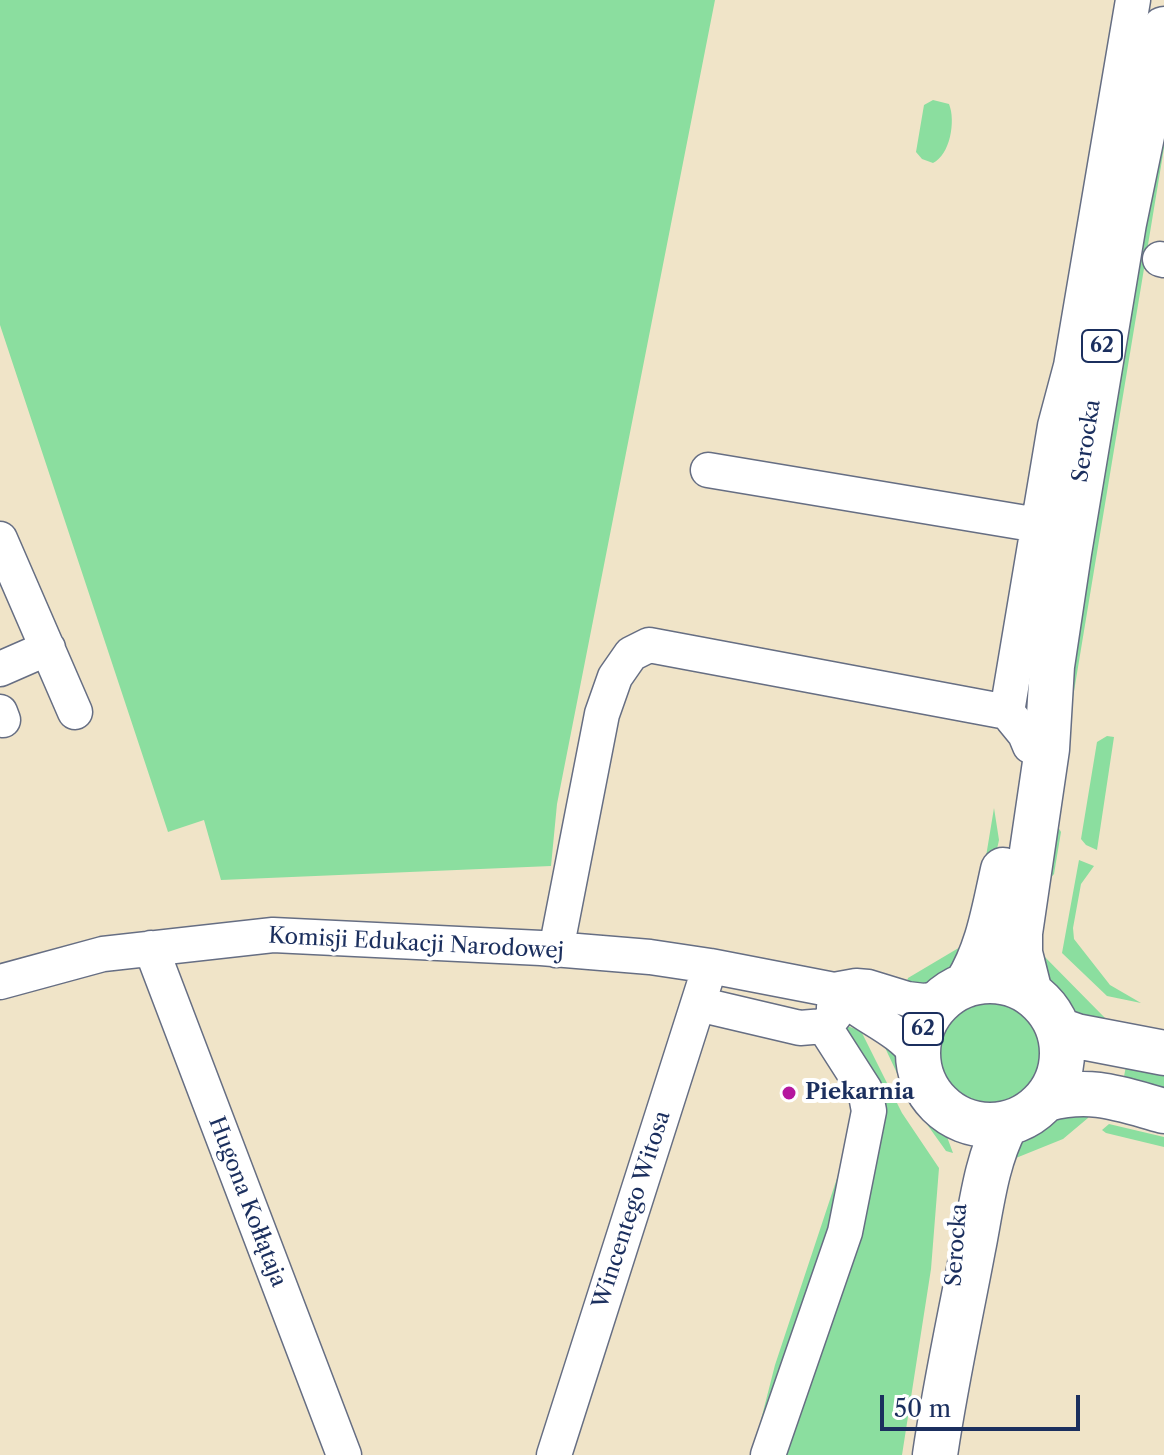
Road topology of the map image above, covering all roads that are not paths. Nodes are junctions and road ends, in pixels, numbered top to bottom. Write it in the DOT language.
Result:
graph roads {
  1 [pos="1133,0"];
  2 [pos="1164,29"];
  3 [pos="708,470"];
  4 [pos="1038,525"];
  5 [pos="0,539"];
  6 [pos="48,648"];
  7 [pos="1052,666"];
  8 [pos="0,669"];
  9 [pos="75,712"];
  10 [pos="1018,729"];
  11 [pos="151,948"];
  12 [pos="556,950"];
  13 [pos="710,966"];
  14 [pos="0,982"];
  15 [pos="834,990"];
  16 [pos="955,992"];
  17 [pos="1030,993"];
  18 [pos="698,1004"];
  19 [pos="824,1026"];
  20 [pos="1059,1030"];
  21 [pos="1164,1053"];
  22 [pos="918,1055"];
  23 [pos="1047,1099"];
  24 [pos="943,1108"];
  25 [pos="1164,1111"];
  26 [pos="1006,1124"];
  27 [pos="945,1385"];
  28 [pos="344,1455"];
  29 [pos="554,1455"];
  30 [pos="768,1455"];
  31 [pos="935,1455"];
  1 -- 4 [label="street"];
  2 -- 7 [label="main road, Serocka / 62"];
  3 -- 4 [label="street"];
  4 -- 10 [label="street"];
  5 -- 6 [label="street"];
  6 -- 8 [label="street"];
  6 -- 9 [label="street"];
  7 -- 10 [label="main road, Serocka / 62"];
  7 -- 17 [label="main road, Serocka / 62"];
  10 -- 12 [label="street"];
  10 -- 16 [label="main road, Serocka / 62"];
  11 -- 12 [label="street, Komisji Edukacji Narodowej"];
  11 -- 14 [label="street, Komisji Edukacji Narodowej"];
  11 -- 28 [label="street, Hugona Kołłątaja"];
  12 -- 13 [label="street, Komisji Edukacji Narodowej"];
  13 -- 15 [label="street, Komisji Edukacji Narodowej"];
  13 -- 18 [label="street, Wincentego Witosa"];
  15 -- 16 [label="street, Komisji Edukacji Narodowej"];
  15 -- 19 [label="street"];
  15 -- 22 [label="street, Komisji Edukacji Narodowej"];
  16 -- 17 [label="main road"];
  16 -- 22 [label="main road, 62"];
  17 -- 20 [label="main road, 62"];
  18 -- 19 [label="street"];
  18 -- 29 [label="street, Wincentego Witosa"];
  19 -- 30 [label="street"];
  20 -- 21 [label="main road"];
  20 -- 23 [label="main road"];
  22 -- 24 [label="main road, 62"];
  23 -- 25 [label="main road"];
  23 -- 26 [label="main road"];
  24 -- 26 [label="main road"];
  24 -- 27 [label="main road, Serocka / 62"];
  26 -- 27 [label="main road, Serocka / 62"];
  27 -- 31 [label="main road, Serocka / 62"];
}
